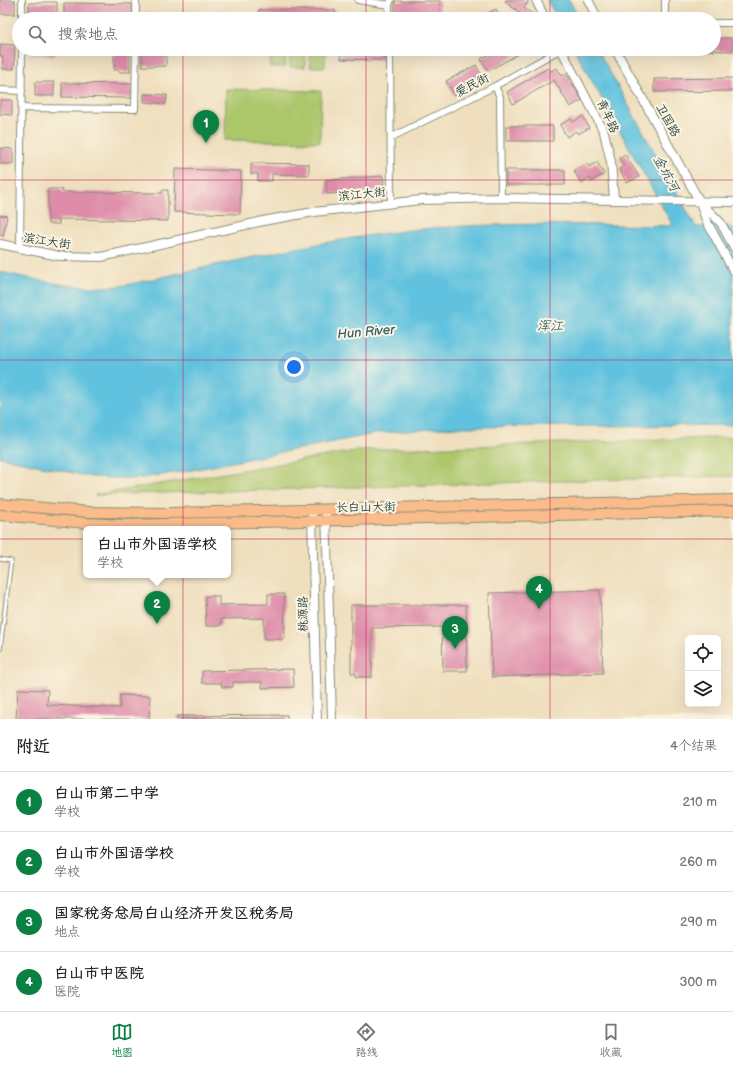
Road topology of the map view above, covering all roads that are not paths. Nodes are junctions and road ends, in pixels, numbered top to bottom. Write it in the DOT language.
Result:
graph roads {
  1 [pos="22,0"];
  2 [pos="136,0"];
  3 [pos="358,0"];
  4 [pos="372,0"];
  5 [pos="536,0"];
  6 [pos="588,0"];
  7 [pos="665,0"];
  8 [pos="390,2"];
  9 [pos="22,12"];
  10 [pos="136,12"];
  11 [pos="389,12"];
  12 [pos="542,12"];
  13 [pos="594,12"];
  14 [pos="665,12"];
  15 [pos="721,23"];
  16 [pos="733,23"];
  17 [pos="22,56"];
  18 [pos="136,56"];
  19 [pos="390,56"];
  20 [pos="549,56"];
  21 [pos="565,56"];
  22 [pos="619,56"];
  23 [pos="495,86"];
  24 [pos="0,90"];
  25 [pos="22,91"];
  26 [pos="22,108"];
  27 [pos="392,137"];
  28 [pos="501,198"];
  29 [pos="614,199"];
  30 [pos="700,202"];
  31 [pos="733,202"];
  32 [pos="391,203"];
  33 [pos="0,244"];
  34 [pos="733,246"];
  35 [pos="20,249"];
  36 [pos="733,270"];
  37 [pos="733,500"];
  38 [pos="0,504"];
  39 [pos="311,508"];
  40 [pos="326,509"];
  41 [pos="733,511"];
  42 [pos="0,515"];
  43 [pos="326,521"];
  44 [pos="312,522"];
  45 [pos="0,559"];
  46 [pos="2,616"];
  47 [pos="0,650"];
  48 [pos="318,719"];
  49 [pos="332,719"];
  1 -- 9 [label="street"];
  2 -- 10 [label="street"];
  3 -- 4 [label="street"];
  4 -- 8 [label="street"];
  5 -- 12 [label="street"];
  6 -- 13 [label="street"];
  7 -- 14 [label="street"];
  8 -- 11 [label="street"];
  15 -- 16 [label="street"];
  17 -- 25 [label="street"];
  18 -- 26 [label="street"];
  19 -- 27 [label="street"];
  20 -- 23 [label="street, 爱民街"];
  21 -- 29 [label="street, 青年路"];
  22 -- 30 [label="street, 卫国路"];
  23 -- 27 [label="street, 爱民街"];
  23 -- 28 [label="street"];
  24 -- 25 [label="street"];
  25 -- 26 [label="street"];
  26 -- 35 [label="street"];
  27 -- 32 [label="street"];
  28 -- 29 [label="street, 滨江大街"];
  28 -- 32 [label="street, 滨江大街"];
  29 -- 30 [label="street, 滨江大街"];
  30 -- 31 [label="street, 滨江大街"];
  30 -- 34 [label="street"];
  30 -- 36 [label="street"];
  32 -- 35 [label="street, 滨江大街"];
  33 -- 35 [label="street, 滨江大街"];
  37 -- 40 [label="main road, 长白山大街"];
  38 -- 39 [label="main road, 长白山大街"];
  39 -- 40 [label="main road, 长白山大街"];
  39 -- 44 [label="street, 桃源路"];
  40 -- 43 [label="street"];
  41 -- 43 [label="main road, 长白山大街"];
  42 -- 44 [label="main road, 长白山大街"];
  43 -- 44 [label="main road, 长白山大街"];
  43 -- 49 [label="street"];
  44 -- 48 [label="street, 桃源路"];
  45 -- 46 [label="lane"];
  46 -- 47 [label="lane"];
}
